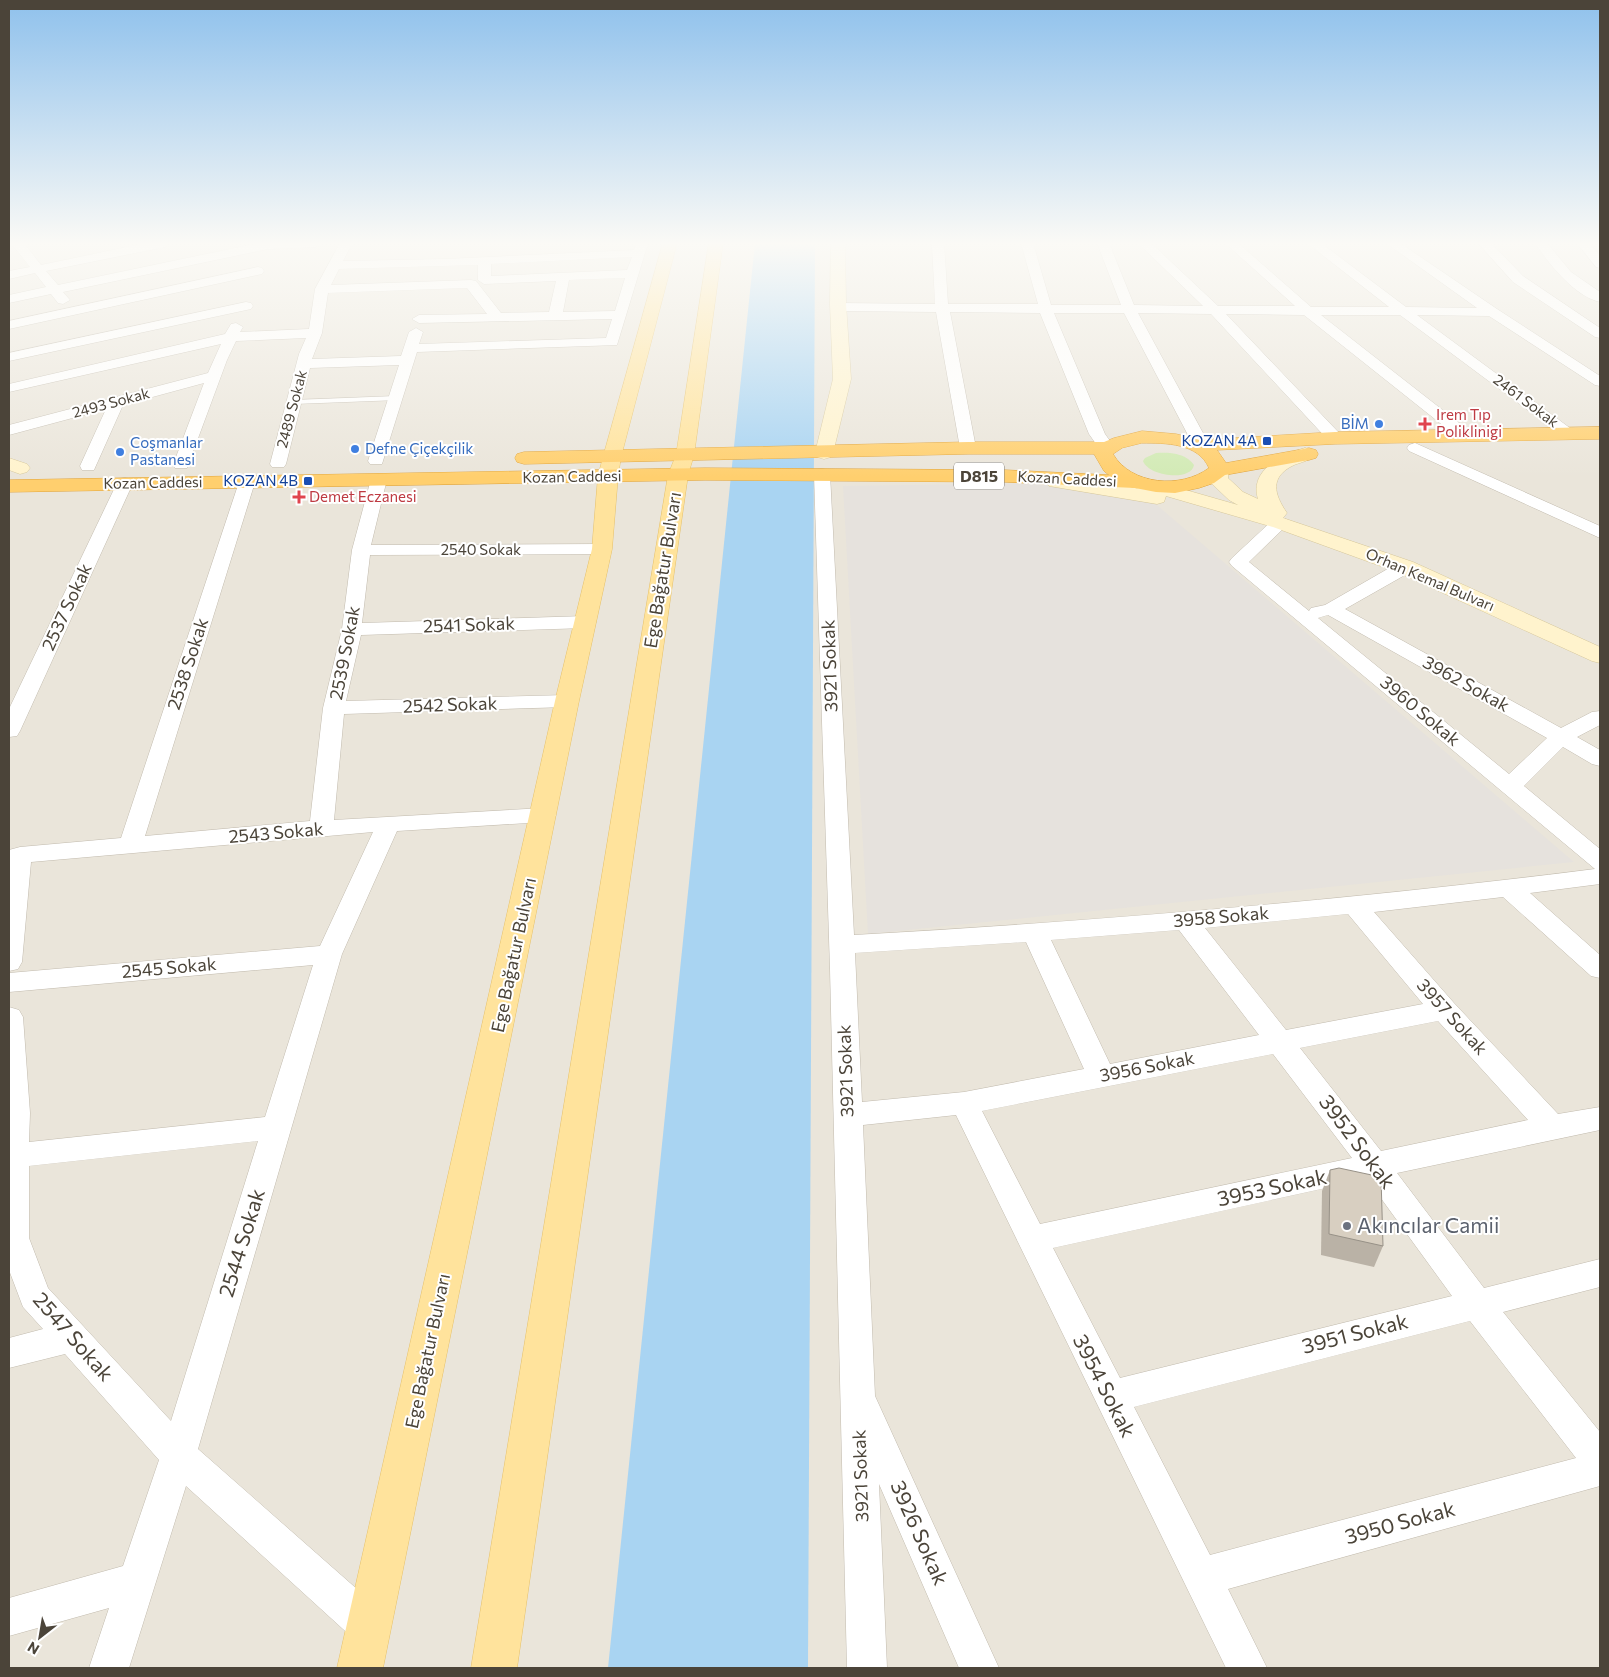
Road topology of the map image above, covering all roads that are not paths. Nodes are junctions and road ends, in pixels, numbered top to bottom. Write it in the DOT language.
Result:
graph roads {
  1 [pos="26,321"];
  2 [pos="84,321"];
  3 [pos="174,321"];
  4 [pos="239,321"];
  5 [pos="317,321"];
  6 [pos="418,321"];
  7 [pos="618,321"];
  8 [pos="649,321"];
  9 [pos="709,321"];
  10 [pos="839,321"];
  11 [pos="945,321"];
  12 [pos="1051,321"];
  13 [pos="1136,321"];
  14 [pos="1225,321"];
  15 [pos="1320,321"];
  16 [pos="1415,321"];
  17 [pos="1506,321"];
  18 [pos="1581,321"];
  19 [pos="9,325"];
  20 [pos="315,332"];
  21 [pos="1600,334"];
  22 [pos="100,337"];
  23 [pos="232,337"];
  24 [pos="410,354"];
  25 [pos="9,357"];
  26 [pos="124,362"];
  27 [pos="304,364"];
  28 [pos="214,376"];
  29 [pos="1600,382"];
  30 [pos="9,388"];
  31 [pos="396,398"];
  32 [pos="117,401"];
  33 [pos="294,402"];
  34 [pos="9,430"];
  35 [pos="1600,433"];
  36 [pos="1570,434"];
  37 [pos="1466,436"];
  38 [pos="1335,438"];
  39 [pos="1600,443"];
  40 [pos="1202,446"];
  41 [pos="968,448"];
  42 [pos="1107,448"];
  43 [pos="1415,448"];
  44 [pos="1305,454"];
  45 [pos="506,459"];
  46 [pos="356,462"];
  47 [pos="307,463"];
  48 [pos="200,464"];
  49 [pos="278,464"];
  50 [pos="695,464"];
  51 [pos="823,464"];
  52 [pos="172,465"];
  53 [pos="111,466"];
  54 [pos="12,467"];
  55 [pos="39,467"];
  56 [pos="68,467"];
  57 [pos="382,467"];
  58 [pos="610,467"];
  59 [pos="1219,470"];
  60 [pos="248,473"];
  61 [pos="1005,476"];
  62 [pos="1136,482"];
  63 [pos="125,483"];
  64 [pos="9,485"];
  65 [pos="1255,517"];
  66 [pos="1279,518"];
  67 [pos="1600,532"];
  68 [pos="602,549"];
  69 [pos="361,550"];
  70 [pos="1405,567"];
  71 [pos="1331,609"];
  72 [pos="1304,616"];
  73 [pos="586,622"];
  74 [pos="352,629"];
  75 [pos="1600,645"];
  76 [pos="1600,656"];
  77 [pos="567,701"];
  78 [pos="334,708"];
  79 [pos="1600,717"];
  80 [pos="9,731"];
  81 [pos="1561,737"];
  82 [pos="1600,759"];
  83 [pos="1510,786"];
  84 [pos="544,815"];
  85 [pos="389,823"];
  86 [pos="321,828"];
  87 [pos="130,846"];
  88 [pos="14,856"];
  89 [pos="1600,862"];
  90 [pos="1600,876"];
  91 [pos="1508,888"];
  92 [pos="1354,905"];
  93 [pos="1185,920"];
  94 [pos="1035,934"];
  95 [pos="841,945"];
  96 [pos="329,954"];
  97 [pos="9,962"];
  98 [pos="1600,970"];
  99 [pos="9,982"];
  100 [pos="1444,1010"];
  101 [pos="9,1017"];
  102 [pos="1281,1041"];
  103 [pos="1102,1076"];
  104 [pos="964,1103"];
  105 [pos="848,1114"];
  106 [pos="1600,1118"];
  107 [pos="277,1127"];
  108 [pos="1552,1127"];
  109 [pos="11,1155"];
  110 [pos="1376,1166"];
  111 [pos="1031,1238"];
  112 [pos="1600,1273"];
  113 [pos="1476,1303"];
  114 [pos="71,1337"];
  115 [pos="9,1353"];
  116 [pos="858,1397"];
  117 [pos="1110,1397"];
  118 [pos="178,1455"];
  119 [pos="1600,1460"];
  120 [pos="1600,1469"];
  121 [pos="1200,1577"];
  122 [pos="138,1581"];
  123 [pos="9,1617"];
  124 [pos="369,1626"];
  125 [pos="110,1668"];
  126 [pos="360,1668"];
  127 [pos="494,1668"];
  128 [pos="867,1668"];
  129 [pos="979,1668"];
  130 [pos="1247,1668"];
  1 -- 19 [label="street"];
  2 -- 22 [label="street"];
  3 -- 22 [label="street"];
  4 -- 23 [label="street"];
  5 -- 20 [label="street, 2489 Sokak"];
  6 -- 24 [label="street, 2539 Sokak"];
  7 -- 24 [label="street"];
  8 -- 58 [label="main road, Ege Bağatur Bulvarı"];
  9 -- 50 [label="main road, Ege Bağatur Bulvarı"];
  10 -- 51 [label="main road"];
  11 -- 41 [label="street"];
  12 -- 42 [label="street"];
  13 -- 40 [label="street"];
  14 -- 38 [label="street"];
  15 -- 37 [label="street"];
  16 -- 36 [label="street, 2461 Sokak"];
  17 -- 29 [label="street"];
  18 -- 21 [label="street"];
  20 -- 23 [label="street"];
  20 -- 27 [label="street, 2489 Sokak"];
  22 -- 25 [label="street"];
  22 -- 26 [label="street"];
  23 -- 26 [label="street"];
  23 -- 28 [label="street"];
  24 -- 27 [label="street"];
  24 -- 31 [label="street, 2539 Sokak"];
  26 -- 30 [label="street"];
  27 -- 33 [label="street, 2489 Sokak"];
  28 -- 32 [label="street, 2493 Sokak"];
  28 -- 52 [label="street"];
  31 -- 33 [label="lane"];
  31 -- 57 [label="street, 2539 Sokak"];
  32 -- 34 [label="street, 2493 Sokak"];
  32 -- 53 [label="street"];
  33 -- 49 [label="street, 2489 Sokak"];
  35 -- 36 [label="highway, D815"];
  36 -- 37 [label="highway, D815"];
  37 -- 38 [label="highway, D815"];
  38 -- 40 [label="highway, D815"];
  39 -- 43 [label="highway, D815"];
  40 -- 42 [label="highway, D815"];
  40 -- 59 [label="highway, D815"];
  41 -- 42 [label="highway, Kozan Caddesi / D815"];
  41 -- 51 [label="highway, Kozan Caddesi / D815"];
  42 -- 62 [label="highway, D815"];
  43 -- 44 [label="highway, D815"];
  43 -- 67 [label="street"];
  44 -- 59 [label="highway, D815"];
  44 -- 66 [label="main road"];
  45 -- 58 [label="highway, Kozan Caddesi / D815"];
  46 -- 57 [label="highway, Kozan Caddesi / D815"];
  47 -- 49 [label="highway, Kozan Caddesi / D815"];
  48 -- 52 [label="highway, Kozan Caddesi"];
  49 -- 60 [label="highway, Kozan Caddesi / D815"];
  50 -- 51 [label="highway, Kozan Caddesi / D815"];
  50 -- 58 [label="highway, Kozan Caddesi / D815"];
  50 -- 127 [label="main road, Ege Bağatur Bulvarı"];
  51 -- 61 [label="highway, Kozan Caddesi / D815"];
  51 -- 95 [label="street, 3921 Sokak"];
  53 -- 56 [label="highway, Kozan Caddesi"];
  54 -- 55 [label="highway"];
  54 -- 64 [label="highway"];
  57 -- 58 [label="highway, Kozan Caddesi / D815"];
  57 -- 60 [label="highway, Kozan Caddesi / D815"];
  57 -- 69 [label="street, 2539 Sokak"];
  58 -- 68 [label="main road, Ege Bağatur Bulvarı"];
  59 -- 62 [label="highway, D815"];
  59 -- 66 [label="main road"];
  60 -- 63 [label="highway, Kozan Caddesi / D815"];
  60 -- 87 [label="street, 2538 Sokak"];
  61 -- 62 [label="highway, Kozan Caddesi / D815"];
  61 -- 65 [label="main road"];
  62 -- 65 [label="main road"];
  63 -- 64 [label="highway, Kozan Caddesi / D815"];
  63 -- 80 [label="street, 2537 Sokak"];
  65 -- 66 [label="main road, Orhan Kemal Bulvarı"];
  66 -- 70 [label="main road, Orhan Kemal Bulvarı"];
  66 -- 72 [label="street, 3960 Sokak"];
  66 -- 75 [label="main road, Orhan Kemal Bulvarı"];
  68 -- 69 [label="street, 2540 Sokak"];
  68 -- 73 [label="main road, Ege Bağatur Bulvarı"];
  69 -- 74 [label="street, 2539 Sokak"];
  70 -- 71 [label="street"];
  70 -- 76 [label="main road, Orhan Kemal Bulvarı"];
  71 -- 72 [label="street"];
  71 -- 81 [label="street, 3962 Sokak"];
  72 -- 83 [label="street, 3960 Sokak"];
  73 -- 74 [label="street, 2541 Sokak"];
  73 -- 77 [label="main road, Ege Bağatur Bulvarı"];
  74 -- 78 [label="street, 2539 Sokak"];
  77 -- 78 [label="street, 2542 Sokak"];
  77 -- 84 [label="main road, Ege Bağatur Bulvarı"];
  78 -- 86 [label="street, 2539 Sokak"];
  79 -- 81 [label="street"];
  81 -- 82 [label="street, 3962 Sokak"];
  81 -- 83 [label="street"];
  83 -- 89 [label="street, 3960 Sokak"];
  84 -- 85 [label="street, 2543 Sokak"];
  84 -- 124 [label="main road, Ege Bağatur Bulvarı"];
  85 -- 86 [label="street, 2543 Sokak"];
  85 -- 96 [label="street, 2544 Sokak"];
  86 -- 87 [label="street, 2543 Sokak"];
  87 -- 88 [label="street, 2543 Sokak"];
  88 -- 97 [label="street"];
  90 -- 91 [label="street, 3958 Sokak"];
  91 -- 92 [label="street, 3958 Sokak"];
  91 -- 98 [label="street"];
  92 -- 93 [label="street, 3958 Sokak"];
  92 -- 100 [label="street, 3957 Sokak"];
  93 -- 94 [label="street, 3958 Sokak"];
  93 -- 102 [label="street, 3952 Sokak"];
  94 -- 95 [label="street, 3958 Sokak"];
  94 -- 103 [label="street"];
  95 -- 105 [label="street, 3921 Sokak"];
  96 -- 99 [label="street, 2545 Sokak"];
  96 -- 107 [label="street, 2544 Sokak"];
  100 -- 102 [label="street, 3956 Sokak"];
  100 -- 108 [label="street, 3957 Sokak"];
  101 -- 109 [label="street, 2547 Sokak"];
  102 -- 103 [label="street, 3956 Sokak"];
  102 -- 110 [label="street, 3952 Sokak"];
  103 -- 104 [label="street, 3956 Sokak"];
  104 -- 105 [label="street, 3956 Sokak"];
  104 -- 111 [label="street, 3954 Sokak"];
  105 -- 116 [label="street, 3921 Sokak"];
  106 -- 108 [label="street, 3953 Sokak"];
  107 -- 109 [label="street"];
  107 -- 118 [label="street, 2544 Sokak"];
  108 -- 110 [label="street, 3953 Sokak"];
  109 -- 114 [label="street, 2547 Sokak"];
  110 -- 111 [label="street, 3953 Sokak"];
  110 -- 113 [label="street, 3952 Sokak"];
  111 -- 117 [label="street, 3954 Sokak"];
  112 -- 113 [label="street, 3951 Sokak"];
  113 -- 117 [label="street, 3951 Sokak"];
  113 -- 119 [label="street, 3952 Sokak"];
  114 -- 115 [label="street"];
  114 -- 118 [label="street, 2547 Sokak"];
  116 -- 128 [label="street, 3921 Sokak"];
  116 -- 129 [label="street, 3926 Sokak"];
  117 -- 121 [label="street, 3954 Sokak"];
  118 -- 122 [label="street, 2544 Sokak"];
  118 -- 124 [label="street, 2547 Sokak"];
  120 -- 121 [label="street, 3950 Sokak"];
  121 -- 130 [label="street, 3954 Sokak"];
  122 -- 123 [label="street"];
  122 -- 125 [label="street, 2544 Sokak"];
  124 -- 126 [label="main road, Ege Bağatur Bulvarı"];
}
